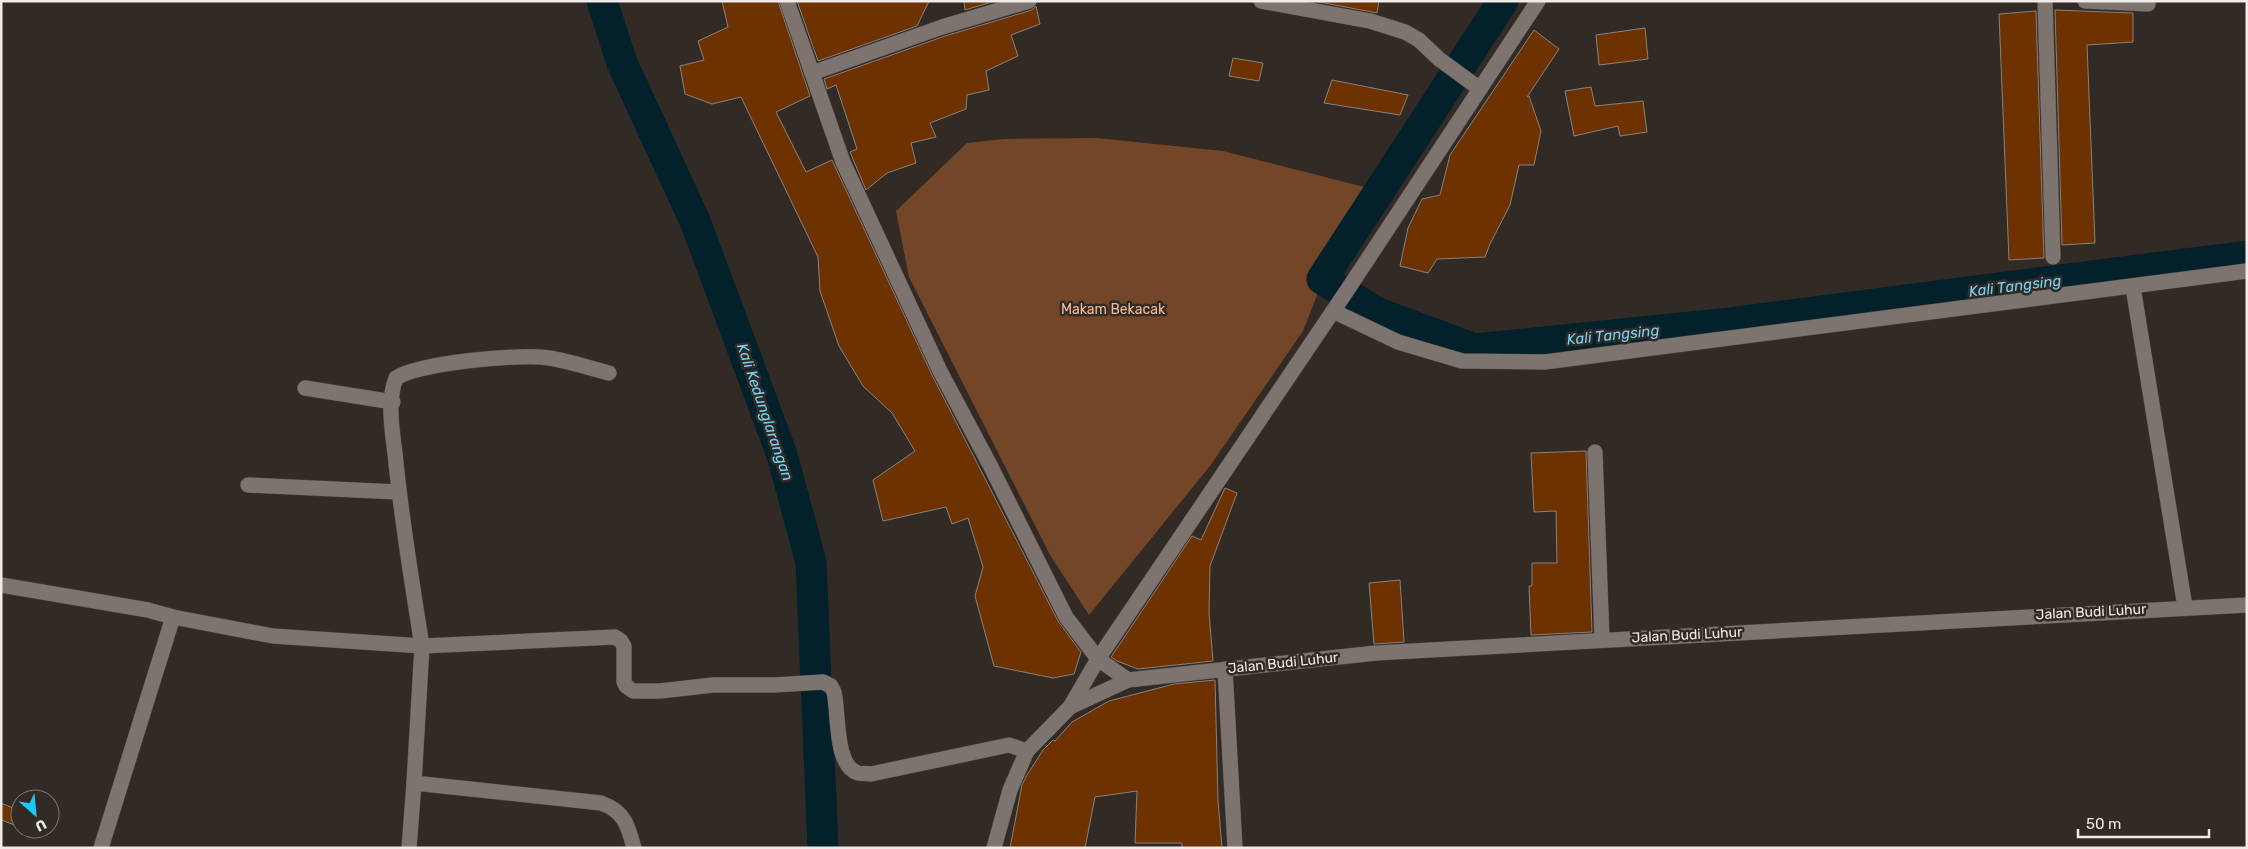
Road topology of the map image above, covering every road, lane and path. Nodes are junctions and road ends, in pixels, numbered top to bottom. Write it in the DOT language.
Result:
graph roads {
  1 [pos="788,1"];
  2 [pos="1029,1"];
  3 [pos="1261,1"];
  4 [pos="1538,1"];
  5 [pos="2045,1"];
  6 [pos="2085,1"];
  7 [pos="2148,1"];
  8 [pos="812,73"];
  9 [pos="1474,85"];
  10 [pos="2053,257"];
  11 [pos="2247,272"];
  12 [pos="2133,287"];
  13 [pos="1334,309"];
  14 [pos="609,372"];
  15 [pos="305,388"];
  16 [pos="393,402"];
  17 [pos="1595,452"];
  18 [pos="248,485"];
  19 [pos="398,492"];
  20 [pos="1,585"];
  21 [pos="2247,605"];
  22 [pos="2186,607"];
  23 [pos="173,617"];
  24 [pos="1602,639"];
  25 [pos="422,646"];
  26 [pos="1098,659"];
  27 [pos="1225,669"];
  28 [pos="1128,680"];
  29 [pos="1070,706"];
  30 [pos="1027,751"];
  31 [pos="414,783"];
  32 [pos="101,848"];
  33 [pos="409,848"];
  34 [pos="634,848"];
  35 [pos="994,848"];
  36 [pos="1236,848"];
  1 -- 8 [label="street"];
  2 -- 8 [label="street"];
  3 -- 9 [label="street"];
  4 -- 9 [label="street"];
  5 -- 10 [label="street"];
  6 -- 7 [label="street"];
  8 -- 26 [label="street"];
  9 -- 13 [label="street"];
  11 -- 12 [label="street"];
  12 -- 13 [label="street"];
  12 -- 22 [label="street"];
  13 -- 26 [label="street"];
  14 -- 16 [label="street"];
  15 -- 16 [label="street"];
  16 -- 19 [label="street"];
  17 -- 24 [label="street"];
  18 -- 19 [label="street"];
  19 -- 25 [label="street"];
  20 -- 23 [label="street"];
  21 -- 22 [label="street, Jalan Budi Luhur"];
  22 -- 24 [label="street, Jalan Budi Luhur"];
  23 -- 25 [label="street"];
  23 -- 32 [label="street"];
  24 -- 27 [label="street, Jalan Budi Luhur"];
  25 -- 30 [label="street"];
  25 -- 31 [label="street"];
  26 -- 28 [label="street"];
  26 -- 29 [label="street"];
  27 -- 28 [label="street, Jalan Budi Luhur"];
  27 -- 36 [label="street"];
  28 -- 29 [label="street, Jalan Budi Luhur"];
  29 -- 30 [label="street"];
  30 -- 35 [label="street"];
  31 -- 33 [label="street"];
  31 -- 34 [label="street"];
}
